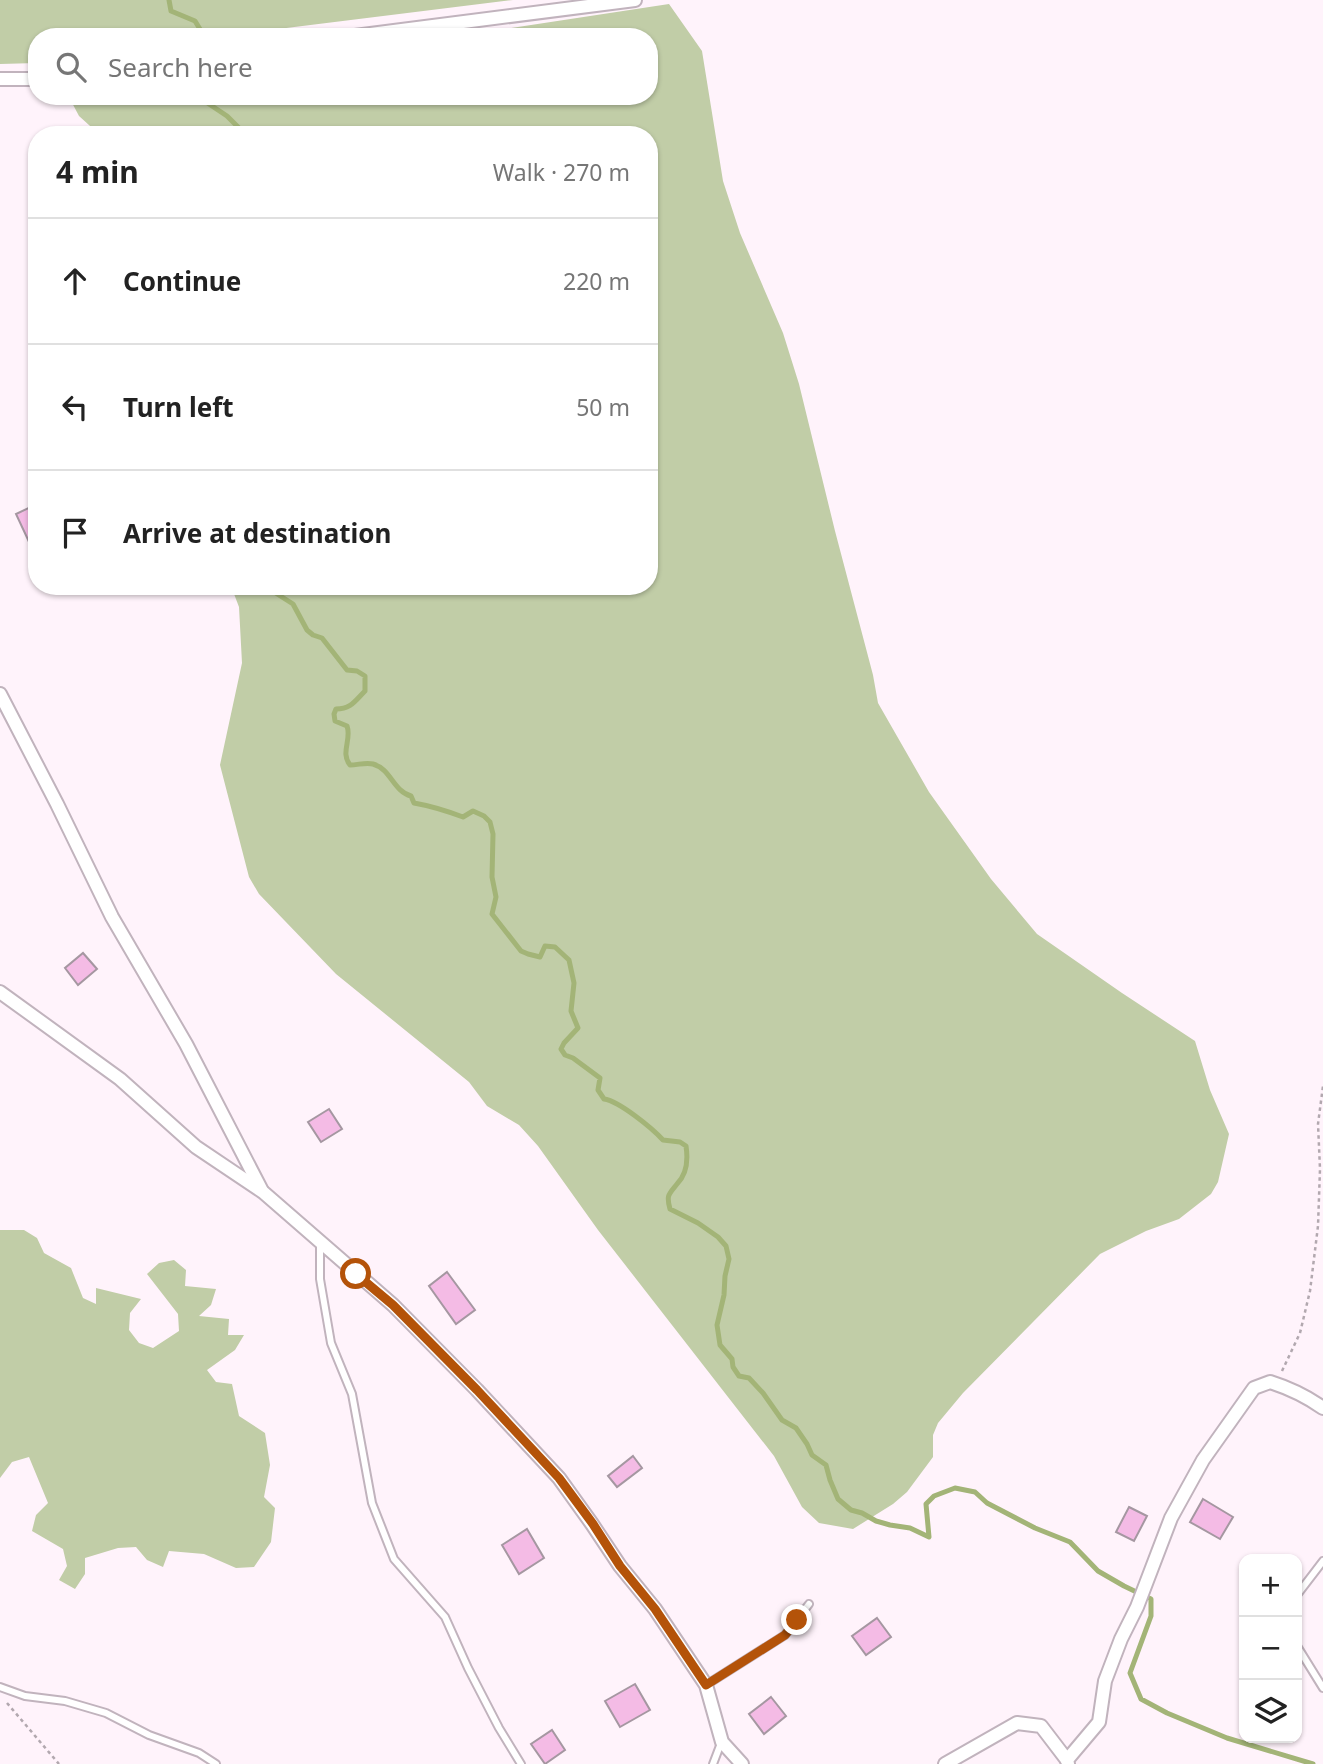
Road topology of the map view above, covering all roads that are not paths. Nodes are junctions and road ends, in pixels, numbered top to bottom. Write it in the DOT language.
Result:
graph roads {
  1 [pos="635,0"];
  2 [pos="417,28"];
  3 [pos="0,79"];
  4 [pos="28,79"];
  5 [pos="0,694"];
  6 [pos="0,992"];
  7 [pos="263,1192"];
  8 [pos="320,1243"];
  9 [pos="1323,1408"];
  10 [pos="1323,1561"];
  11 [pos="1302,1588"];
  12 [pos="809,1604"];
  13 [pos="1302,1654"];
  14 [pos="706,1685"];
  15 [pos="0,1687"];
  16 [pos="1323,1688"];
  17 [pos="722,1742"];
  18 [pos="1067,1762"];
  19 [pos="216,1764"];
  20 [pos="521,1764"];
  21 [pos="713,1764"];
  22 [pos="742,1764"];
  23 [pos="945,1764"];
  1 -- 2 [label="street"];
  3 -- 4 [label="street"];
  5 -- 7 [label="street"];
  6 -- 7 [label="street"];
  7 -- 8 [label="street"];
  8 -- 14 [label="street"];
  8 -- 20 [label="lane"];
  9 -- 18 [label="street"];
  10 -- 11 [label="lane"];
  12 -- 14 [label="lane"];
  13 -- 16 [label="lane"];
  14 -- 17 [label="street"];
  15 -- 19 [label="lane"];
  17 -- 21 [label="lane"];
  17 -- 22 [label="street"];
  18 -- 23 [label="street"];
}
